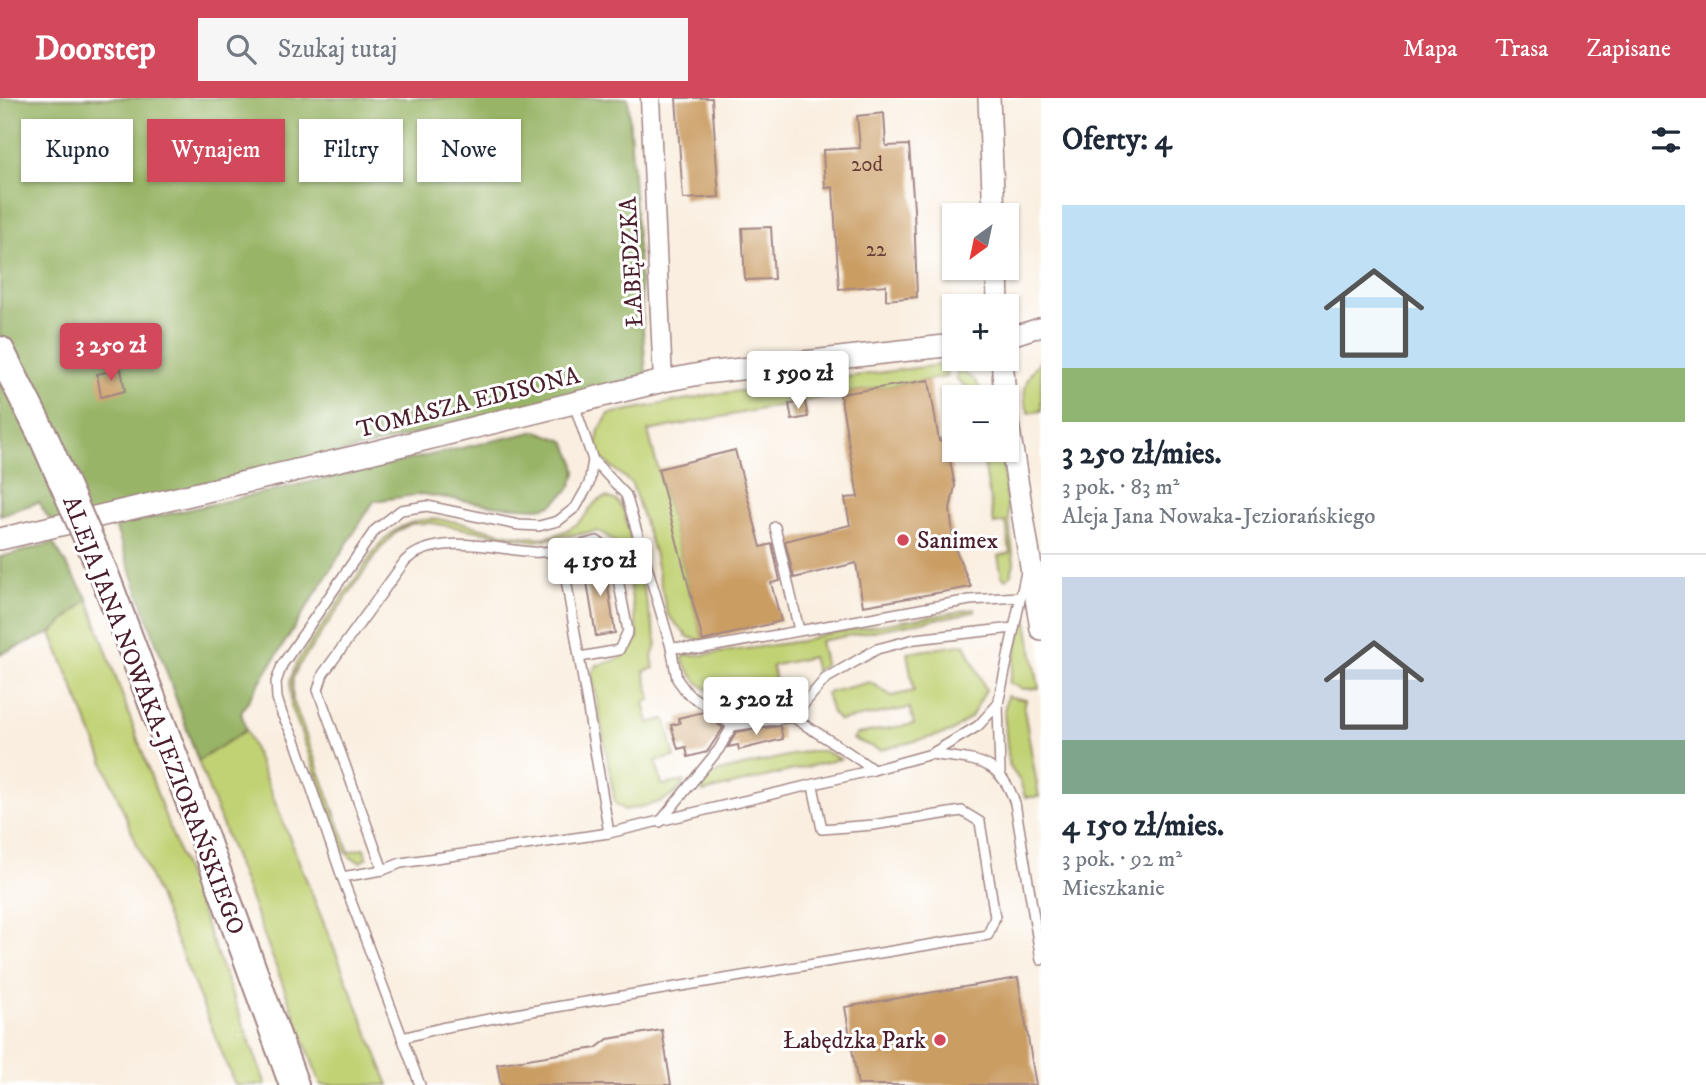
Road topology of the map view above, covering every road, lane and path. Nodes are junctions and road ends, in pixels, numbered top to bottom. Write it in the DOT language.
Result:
graph roads {
  1 [pos="650,98"];
  2 [pos="989,98"];
  3 [pos="993,203"];
  4 [pos="1041,327"];
  5 [pos="1019,334"];
  6 [pos="942,346"];
  7 [pos="0,351"];
  8 [pos="663,381"];
  9 [pos="573,404"];
  10 [pos="593,460"];
  11 [pos="1014,462"];
  12 [pos="775,527"];
  13 [pos="0,538"];
  14 [pos="561,550"];
  15 [pos="1029,558"];
  16 [pos="1019,597"];
  17 [pos="1013,628"];
  18 [pos="1041,629"];
  19 [pos="799,630"];
  20 [pos="671,647"];
  21 [pos="580,657"];
  22 [pos="998,704"];
  23 [pos="793,717"];
  24 [pos="732,726"];
  25 [pos="931,754"];
  26 [pos="873,770"];
  27 [pos="1000,773"];
  28 [pos="813,786"];
  29 [pos="660,822"];
  30 [pos="608,833"];
  31 [pos="383,870"];
  32 [pos="342,877"];
  33 [pos="1041,960"];
  34 [pos="402,1038"];
  35 [pos="294,1085"];
  36 [pos="420,1085"];
  1 -- 8 [label="street, ŁABĘDZKA"];
  2 -- 3 [label="street"];
  4 -- 5 [label="street"];
  6 -- 8 [label="street, TOMASZA EDISONA"];
  7 -- 35 [label="main road, ALEJA JANA NOWAKA-JEZIORAŃSKIEGO, bridge"];
  8 -- 9 [label="street, TOMASZA EDISONA"];
  9 -- 10 [label="lane"];
  9 -- 13 [label="street, TOMASZA EDISONA"];
  10 -- 20 [label="lane"];
  10 -- 32 [label="lane"];
  11 -- 15 [label="street"];
  12 -- 19 [label="lane"];
  14 -- 21 [label="lane"];
  14 -- 21 [label="lane"];
  14 -- 31 [label="lane"];
  15 -- 16 [label="lane"];
  15 -- 18 [label="street"];
  16 -- 17 [label="lane"];
  16 -- 19 [label="lane"];
  17 -- 22 [label="lane"];
  17 -- 23 [label="lane"];
  19 -- 20 [label="lane"];
  20 -- 24 [label="lane"];
  21 -- 30 [label="lane"];
  22 -- 25 [label="lane"];
  22 -- 27 [label="lane"];
  23 -- 24 [label="lane"];
  23 -- 26 [label="lane"];
  24 -- 29 [label="lane"];
  25 -- 26 [label="lane"];
  25 -- 27 [label="lane"];
  26 -- 28 [label="lane"];
  27 -- 33 [label="lane"];
  28 -- 29 [label="lane"];
  28 -- 34 [label="lane"];
  29 -- 30 [label="lane"];
  30 -- 31 [label="lane"];
  31 -- 32 [label="lane"];
  32 -- 34 [label="lane"];
  34 -- 36 [label="lane"];
}
